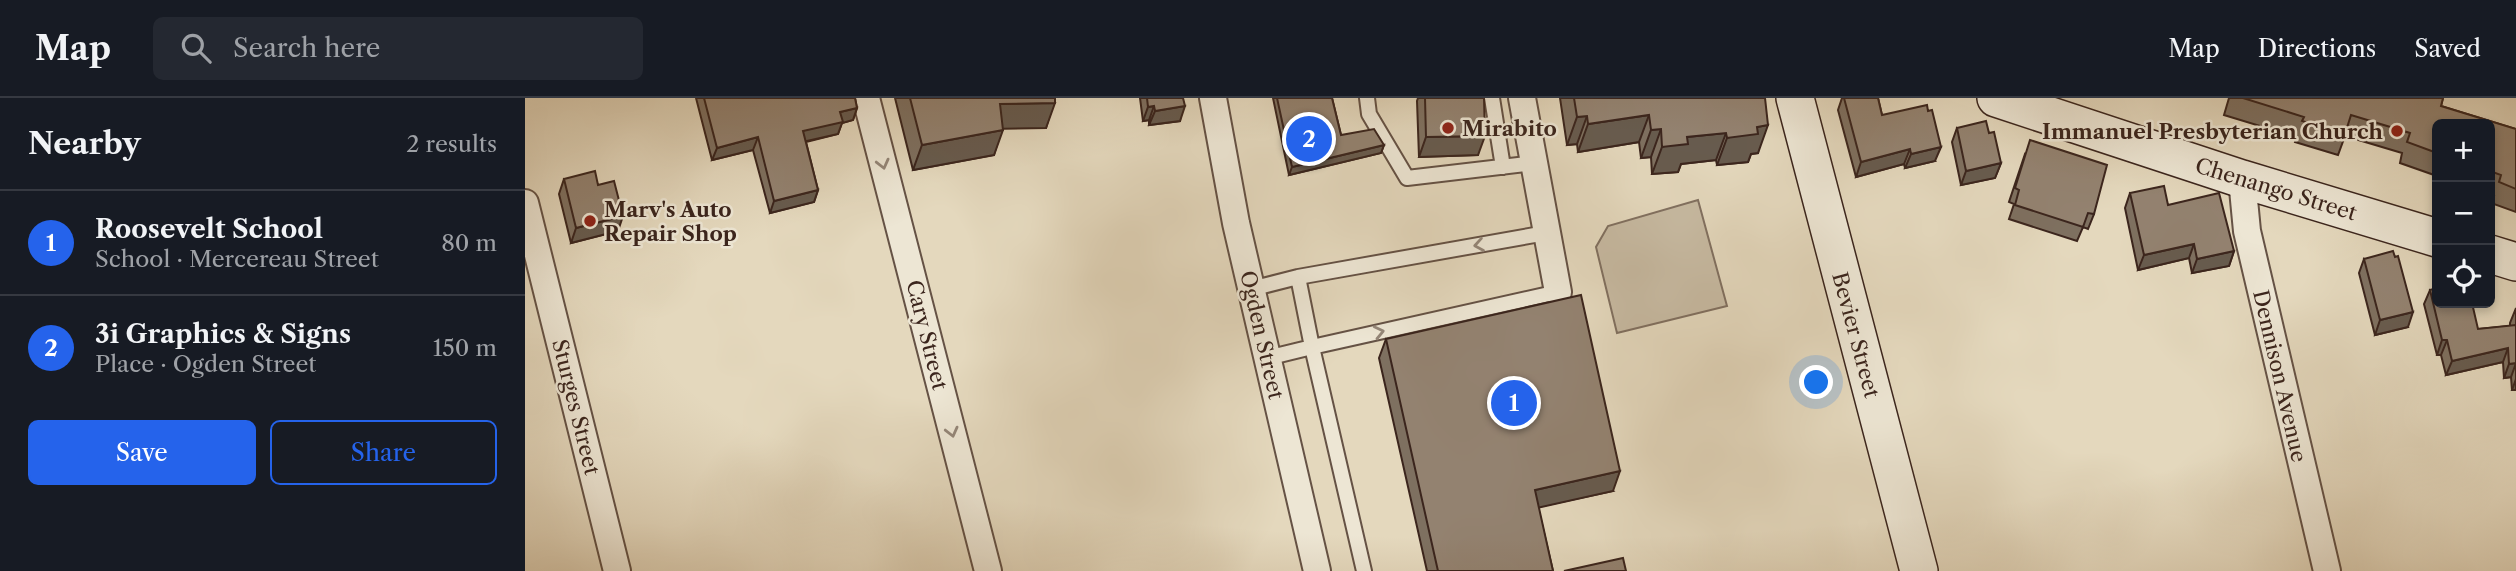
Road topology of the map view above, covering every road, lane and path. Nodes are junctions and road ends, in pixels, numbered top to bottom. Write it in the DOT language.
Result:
graph roads {
  1 [pos="866,98"];
  2 [pos="1213,98"];
  3 [pos="1367,98"];
  4 [pos="1492,98"];
  5 [pos="1522,98"];
  6 [pos="1795,98"];
  7 [pos="1996,98"];
  8 [pos="1534,163"];
  9 [pos="1503,167"];
  10 [pos="2242,179"];
  11 [pos="525,203"];
  12 [pos="1546,233"];
  13 [pos="2432,236"];
  14 [pos="2495,256"];
  15 [pos="2516,262"];
  16 [pos="1298,277"];
  17 [pos="1251,289"];
  18 [pos="1558,292"];
  19 [pos="1312,347"];
  20 [pos="1267,358"];
  21 [pos="617,571"];
  22 [pos="988,571"];
  23 [pos="1317,571"];
  24 [pos="1364,571"];
  25 [pos="1919,571"];
  26 [pos="2327,571"];
  1 -- 22 [label="street, Cary Street, one-way"];
  2 -- 17 [label="street, Ogden Street"];
  3 -- 9 [label="lane"];
  4 -- 9 [label="lane"];
  5 -- 8 [label="street"];
  6 -- 25 [label="street, Bevier Street"];
  7 -- 10 [label="street, Chenango Street"];
  8 -- 9 [label="lane"];
  8 -- 12 [label="street"];
  10 -- 13 [label="street, Chenango Street"];
  10 -- 26 [label="street, Dennison Avenue"];
  11 -- 21 [label="street, Sturges Street"];
  12 -- 16 [label="lane, one-way"];
  12 -- 18 [label="street"];
  14 -- 15 [label="street"];
  16 -- 17 [label="lane"];
  16 -- 19 [label="lane"];
  17 -- 20 [label="street, Ogden Street"];
  19 -- 18 [label="lane, one-way"];
  19 -- 20 [label="lane"];
  19 -- 24 [label="lane"];
  20 -- 23 [label="street, Ogden Street"];
}
